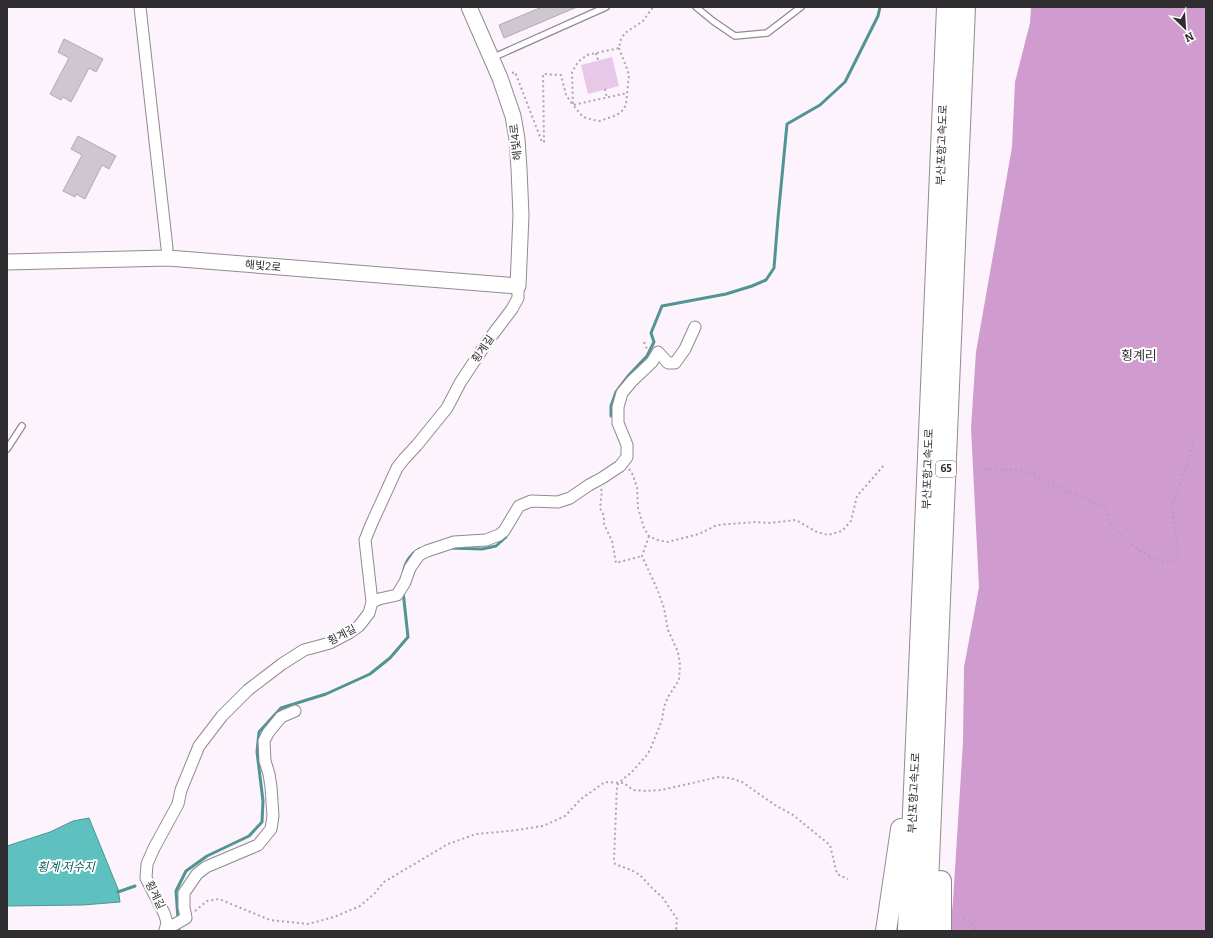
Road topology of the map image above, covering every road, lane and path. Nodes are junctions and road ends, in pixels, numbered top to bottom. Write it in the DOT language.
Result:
graph roads {
  1 [pos="140,7"];
  2 [pos="470,7"];
  3 [pos="606,7"];
  4 [pos="653,7"];
  5 [pos="696,7"];
  6 [pos="801,7"];
  7 [pos="947,7"];
  8 [pos="965,7"];
  9 [pos="619,48"];
  10 [pos="596,53"];
  11 [pos="492,58"];
  12 [pos="598,60"];
  13 [pos="500,78"];
  14 [pos="605,89"];
  15 [pos="627,93"];
  16 [pos="607,98"];
  17 [pos="572,105"];
  18 [pos="167,248"];
  19 [pos="7,262"];
  20 [pos="518,286"];
  21 [pos="695,327"];
  22 [pos="644,342"];
  23 [pos="647,348"];
  24 [pos="22,426"];
  25 [pos="1195,436"];
  26 [pos="7,449"];
  27 [pos="622,463"];
  28 [pos="885,464"];
  29 [pos="985,468"];
  30 [pos="596,481"];
  31 [pos="649,536"];
  32 [pos="642,556"];
  33 [pos="372,602"];
  34 [pos="295,711"];
  35 [pos="926,724"];
  36 [pos="619,783"];
  37 [pos="848,879"];
  38 [pos="963,918"];
  39 [pos="186,919"];
  40 [pos="167,929"];
  41 [pos="676,931"];
  42 [pos="886,931"];
  43 [pos="908,931"];
  44 [pos="926,931"];
  45 [pos="941,931"];
  46 [pos="977,931"];
  1 -- 18 [label="street"];
  2 -- 11 [label="street, 해빛4로"];
  3 -- 11 [label="lane"];
  4 -- 9 [label="path"];
  5 -- 6 [label="lane"];
  7 -- 35 [label="highway, 부산포항고속도로 / 65"];
  8 -- 35 [label="highway, 부산포항고속도로 / 65"];
  9 -- 10 [label="path"];
  9 -- 15 [label="path"];
  10 -- 12 [label="path"];
  10 -- 17 [label="path"];
  11 -- 13 [label="street, 해빛4로"];
  13 -- 17 [label="path"];
  13 -- 20 [label="street, 해빛4로"];
  14 -- 16 [label="path"];
  15 -- 16 [label="path"];
  15 -- 17 [label="path"];
  16 -- 17 [label="path"];
  19 -- 20 [label="street, 해빛2로"];
  20 -- 33 [label="street, 횡계길"];
  21 -- 27 [label="street"];
  22 -- 23 [label="path"];
  24 -- 26 [label="lane"];
  25 -- 29 [label="path"];
  27 -- 30 [label="street"];
  27 -- 31 [label="path"];
  28 -- 31 [label="path"];
  30 -- 32 [label="path"];
  30 -- 33 [label="street"];
  31 -- 32 [label="path"];
  32 -- 36 [label="path"];
  33 -- 40 [label="street, 횡계길"];
  34 -- 39 [label="street"];
  35 -- 42 [label="highway"];
  35 -- 43 [label="highway, 부산포항고속도로 / 65"];
  35 -- 44 [label="highway, 부산포항고속도로 / 65"];
  35 -- 45 [label="highway"];
  36 -- 37 [label="path"];
  36 -- 39 [label="path"];
  36 -- 41 [label="path"];
  38 -- 46 [label="path"];
  39 -- 40 [label="street, 횡계길"];
}
